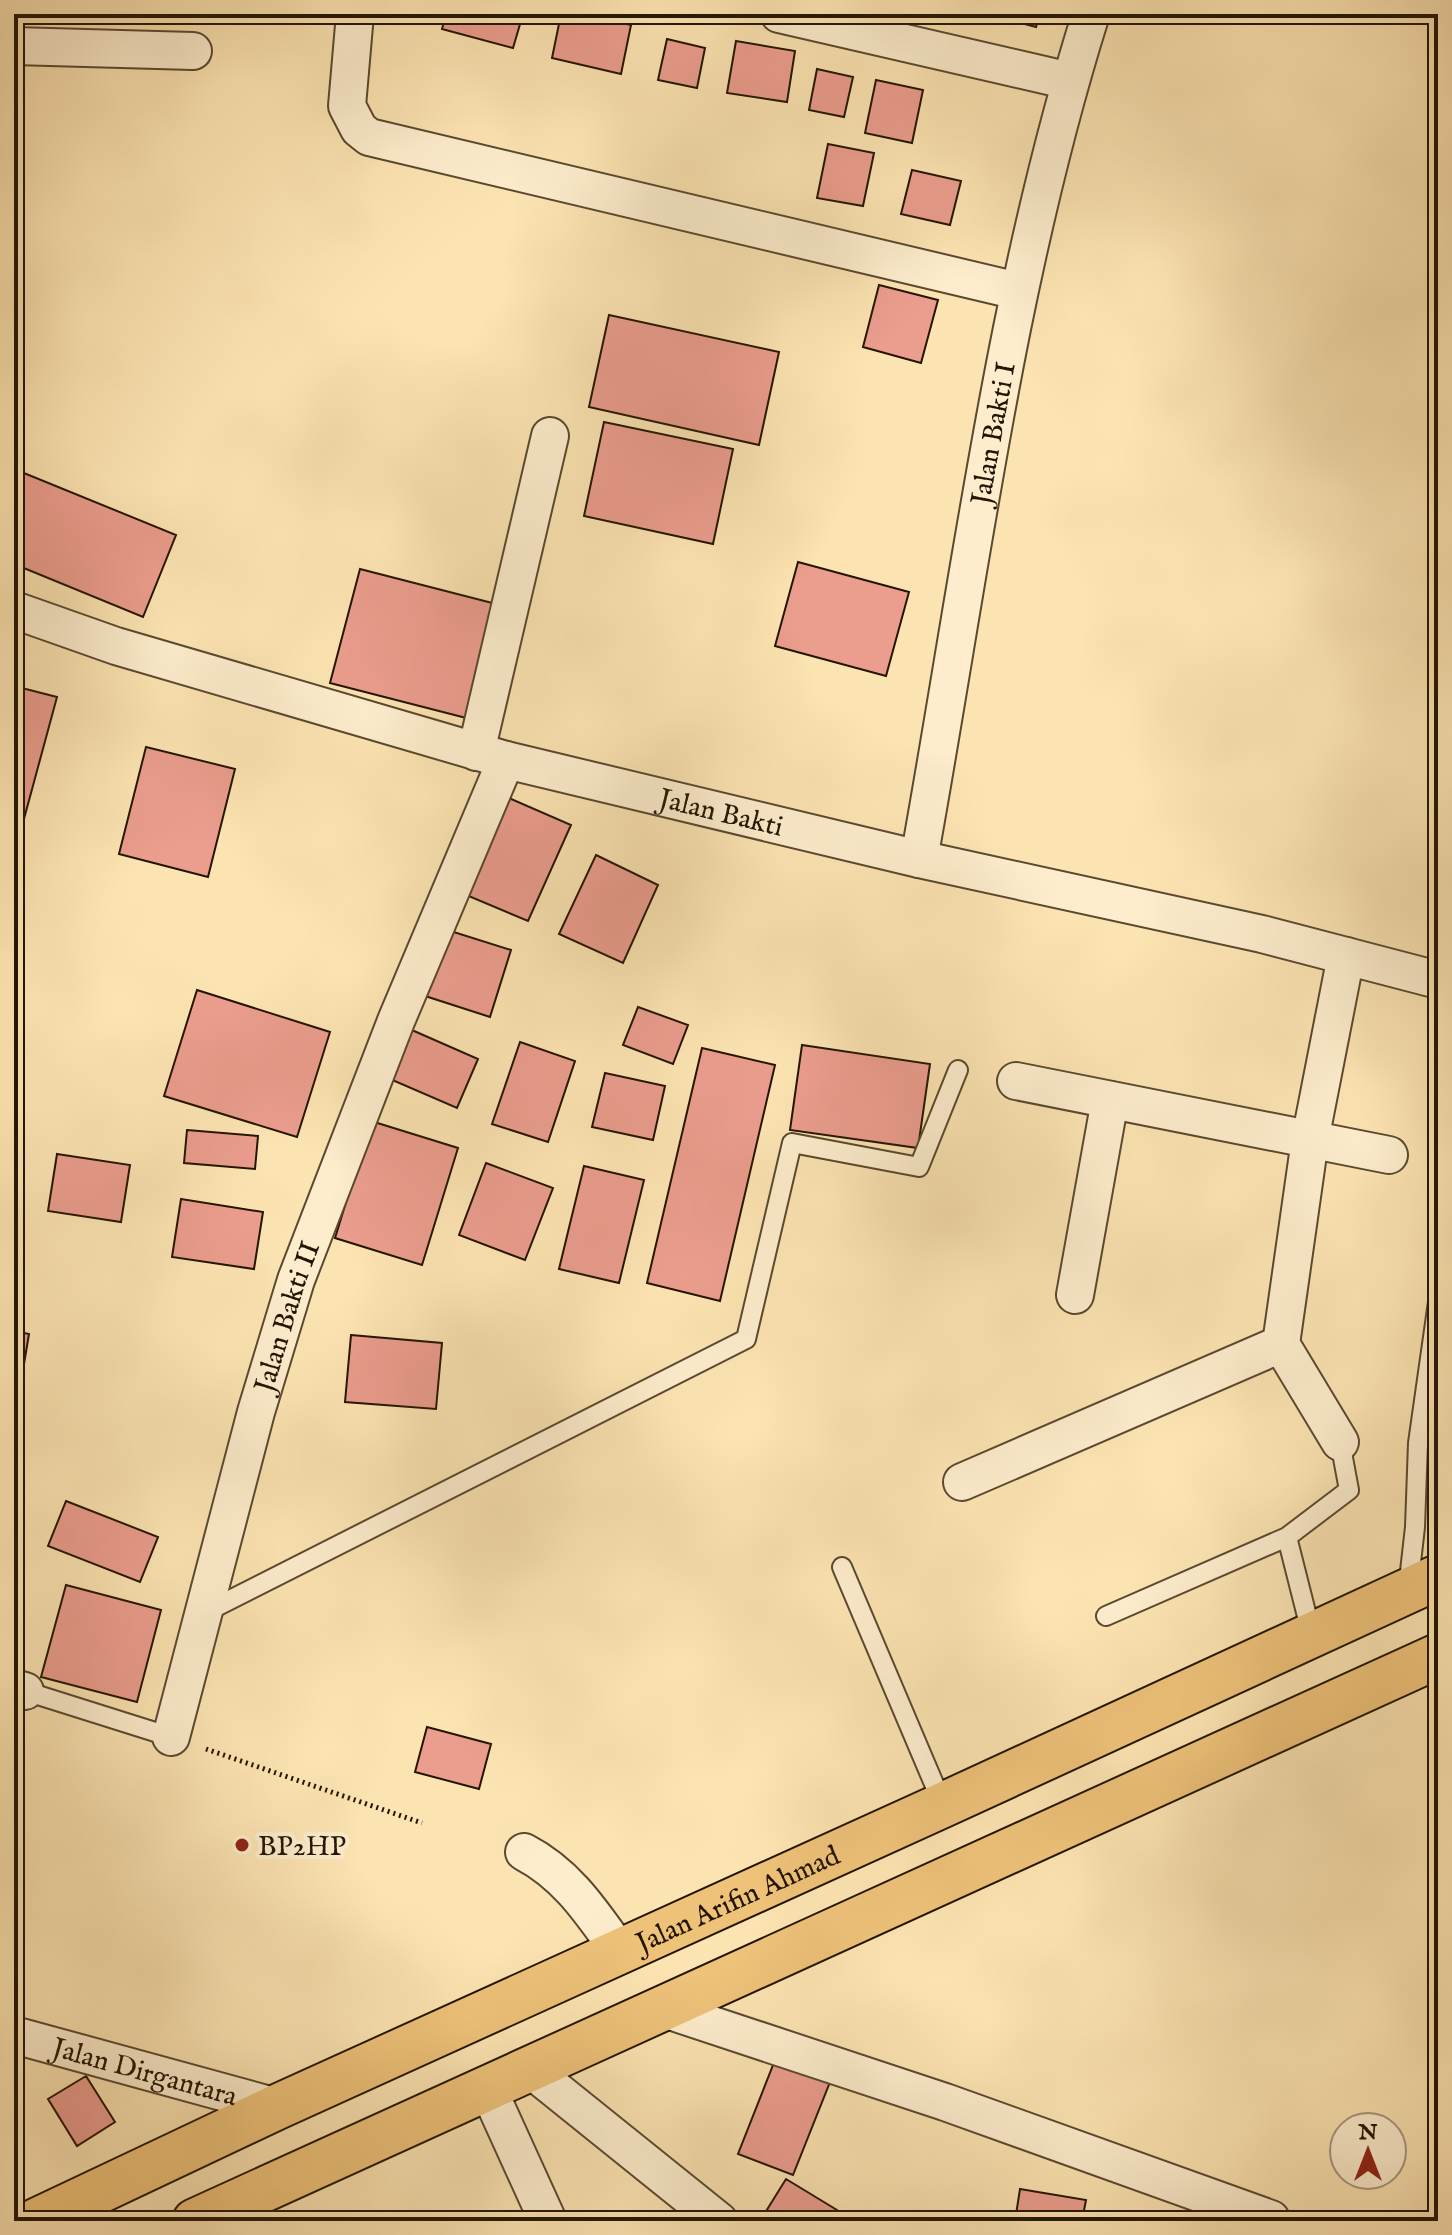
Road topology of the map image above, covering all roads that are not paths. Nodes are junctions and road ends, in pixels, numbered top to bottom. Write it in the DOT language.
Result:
graph roads {
  1 [pos="355,14"];
  2 [pos="779,14"];
  3 [pos="1091,14"];
  4 [pos="14,46"];
  5 [pos="193,51"];
  6 [pos="1070,81"];
  7 [pos="1018,291"];
  8 [pos="550,436"];
  9 [pos="14,610"];
  10 [pos="491,756"];
  11 [pos="919,859"];
  12 [pos="1346,956"];
  13 [pos="1438,980"];
  14 [pos="958,1070"];
  15 [pos="1016,1081"];
  16 [pos="1110,1100"];
  17 [pos="1310,1140"];
  18 [pos="1389,1155"];
  19 [pos="1075,1295"];
  20 [pos="1438,1302"];
  21 [pos="1281,1344"];
  22 [pos="1438,1432"];
  23 [pos="1340,1442"];
  24 [pos="1418,1443"];
  25 [pos="962,1482"];
  26 [pos="1287,1537"];
  27 [pos="842,1567"];
  28 [pos="1423,1584"];
  29 [pos="203,1613"];
  30 [pos="1106,1616"];
  31 [pos="1312,1636"];
  32 [pos="1438,1656"];
  33 [pos="20,1690"];
  34 [pos="171,1737"];
  35 [pos="1023,1769"];
  36 [pos="943,1805"];
  37 [pos="1056,1831"];
  38 [pos="524,1852"];
  39 [pos="620,1952"];
  40 [pos="664,2009"];
  41 [pos="14,2035"];
  42 [pos="530,2069"];
  43 [pos="488,2089"];
  44 [pos="277,2107"];
  45 [pos="1271,2219"];
  46 [pos="36,2221"];
  47 [pos="195,2221"];
  48 [pos="548,2221"];
  49 [pos="719,2221"];
  1 -- 7 [label="street"];
  2 -- 6 [label="street"];
  3 -- 6 [label="street, Jalan Bakti I"];
  4 -- 5 [label="street"];
  6 -- 7 [label="street, Jalan Bakti I"];
  7 -- 11 [label="street, Jalan Bakti I"];
  8 -- 10 [label="street, Jalan Bakti II"];
  9 -- 10 [label="street, Jalan Bakti"];
  10 -- 11 [label="street, Jalan Bakti"];
  10 -- 29 [label="street, Jalan Bakti II"];
  11 -- 12 [label="street, Jalan Bakti"];
  12 -- 13 [label="street, Jalan Bakti"];
  12 -- 17 [label="street"];
  14 -- 29 [label="lane"];
  15 -- 16 [label="street"];
  16 -- 17 [label="street"];
  16 -- 19 [label="street"];
  17 -- 18 [label="street"];
  17 -- 21 [label="street"];
  20 -- 24 [label="lane"];
  21 -- 23 [label="street"];
  21 -- 25 [label="street"];
  22 -- 24 [label="lane"];
  23 -- 26 [label="lane"];
  24 -- 28 [label="lane"];
  26 -- 30 [label="lane"];
  26 -- 31 [label="lane"];
  27 -- 36 [label="lane"];
  28 -- 31 [label="main road, Jalan Arifin Ahmad"];
  29 -- 34 [label="street, Jalan Bakti II"];
  31 -- 35 [label="main road, Jalan Arifin Ahmad"];
  32 -- 37 [label="main road"];
  33 -- 34 [label="lane"];
  35 -- 36 [label="main road, Jalan Arifin Ahmad"];
  35 -- 37 [label="main road"];
  36 -- 39 [label="main road, Jalan Arifin Ahmad"];
  37 -- 40 [label="main road"];
  38 -- 39 [label="street"];
  39 -- 44 [label="main road, Jalan Arifin Ahmad"];
  40 -- 42 [label="main road"];
  40 -- 45 [label="street"];
  41 -- 44 [label="street, Jalan Dirgantara"];
  42 -- 43 [label="main road"];
  42 -- 49 [label="street"];
  43 -- 47 [label="main road"];
  43 -- 48 [label="street"];
  44 -- 46 [label="main road, Jalan Arifin Ahmad"];
}
